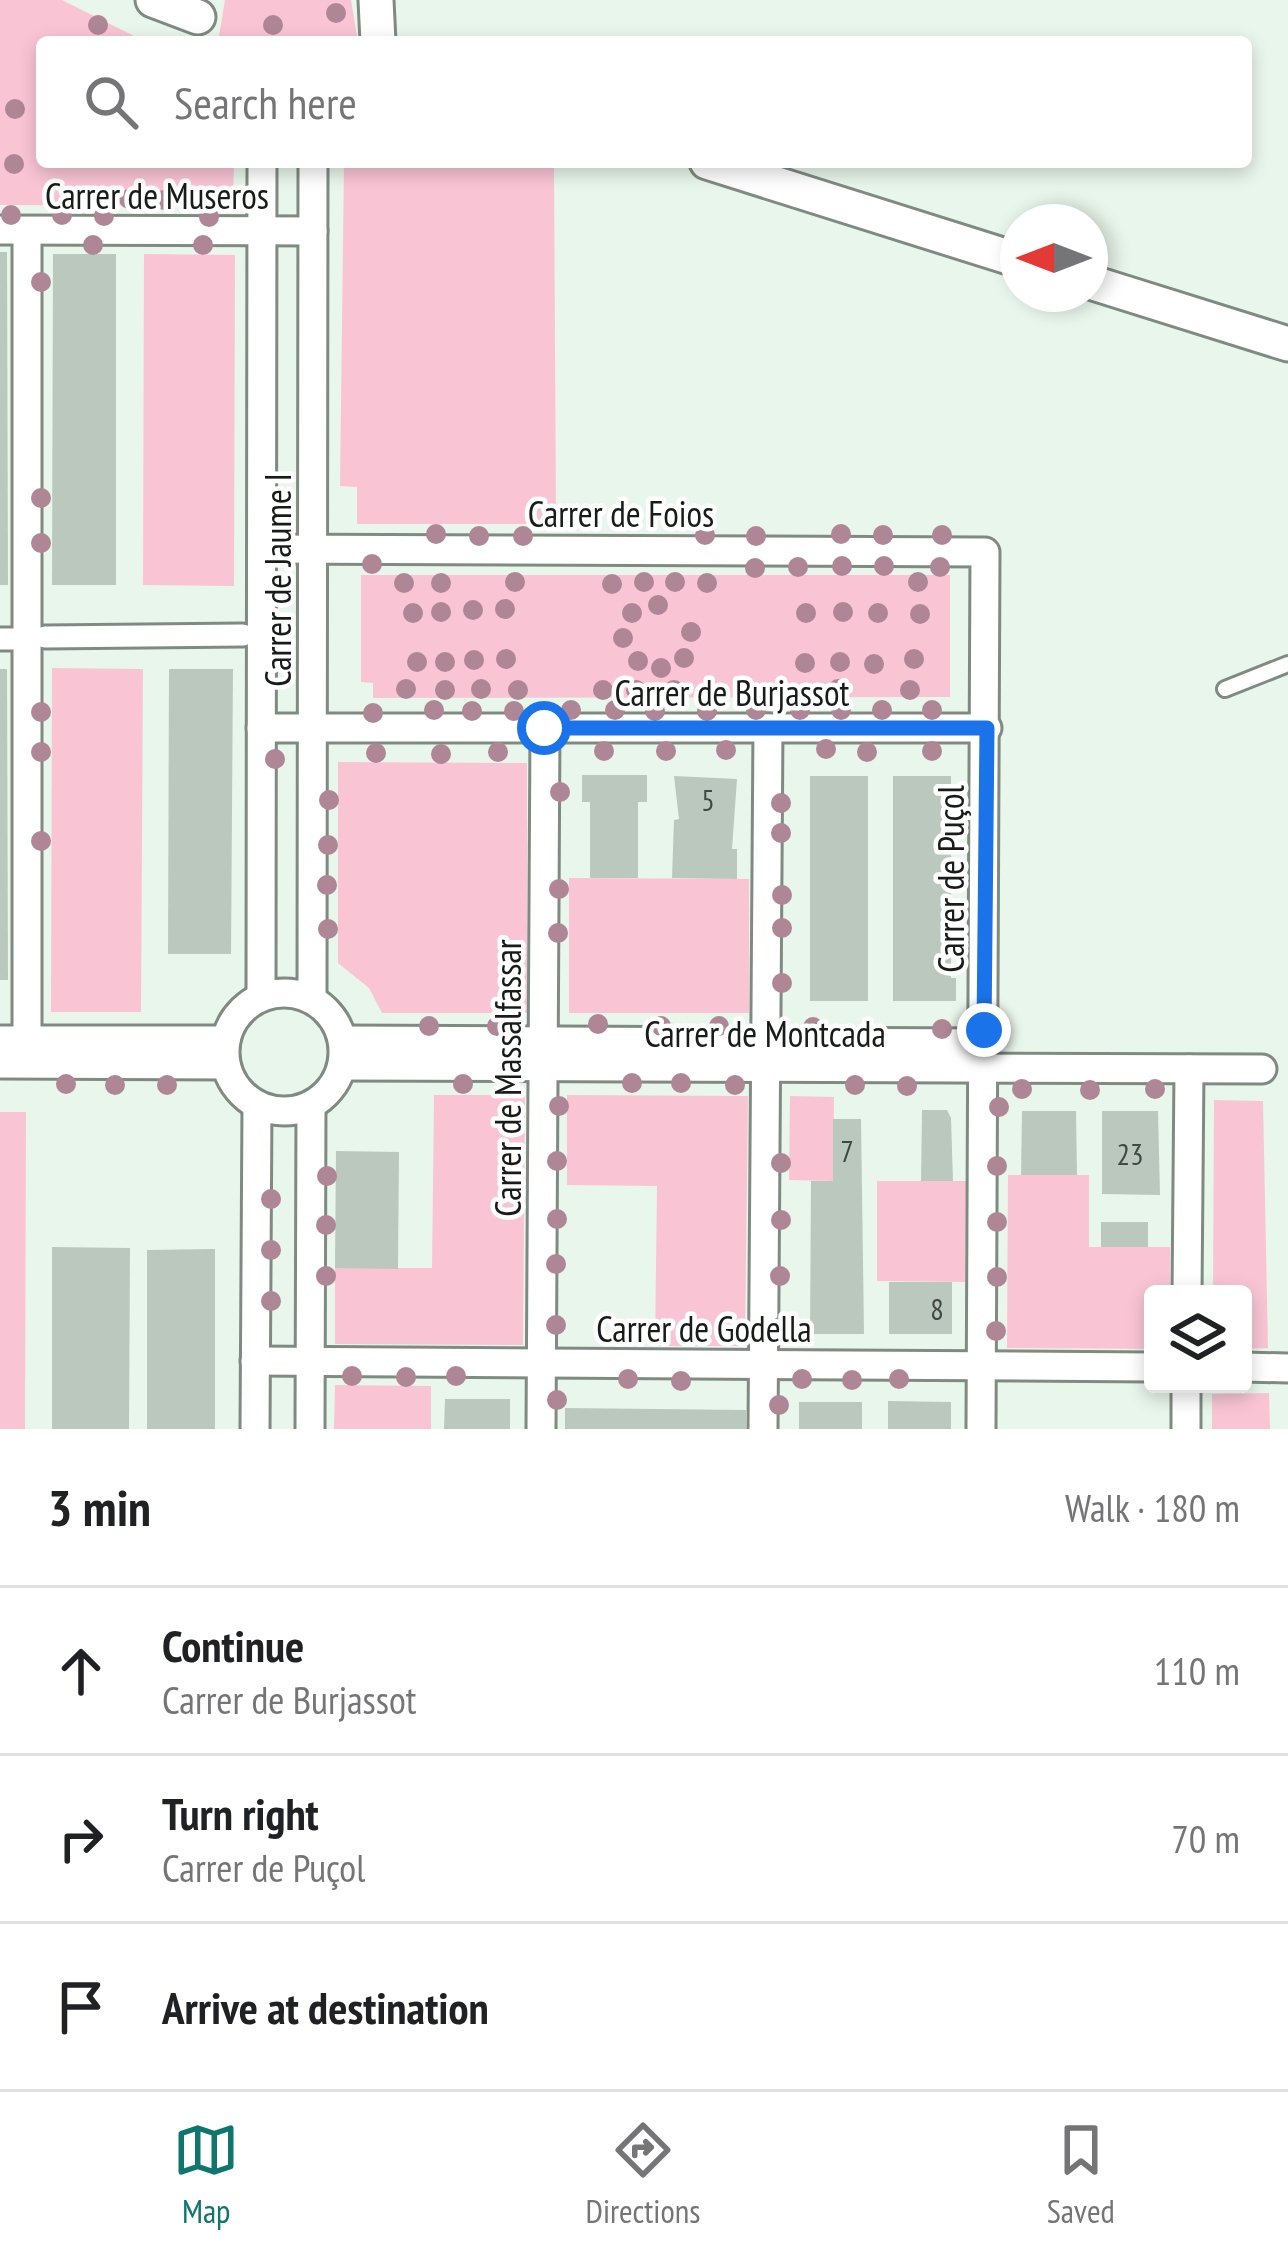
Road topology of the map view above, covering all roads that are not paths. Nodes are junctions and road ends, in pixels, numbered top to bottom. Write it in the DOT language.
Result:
graph roads {
  1 [pos="153,0"];
  2 [pos="376,0"];
  3 [pos="200,20"];
  4 [pos="378,36"];
  5 [pos="262,168"];
  6 [pos="314,168"];
  7 [pos="725,168"];
  8 [pos="14,230"];
  9 [pos="262,231"];
  10 [pos="313,231"];
  11 [pos="1000,254"];
  12 [pos="1108,288"];
  13 [pos="1288,344"];
  14 [pos="262,549"];
  15 [pos="313,549"];
  16 [pos="980,550"];
  17 [pos="243,635"];
  18 [pos="45,637"];
  19 [pos="1288,664"];
  20 [pos="1225,689"];
  21 [pos="261,728"];
  22 [pos="312,728"];
  23 [pos="544,728"];
  24 [pos="768,728"];
  25 [pos="987,728"];
  26 [pos="261,997"];
  27 [pos="312,998"];
  28 [pos="13,1040"];
  29 [pos="226,1052"];
  30 [pos="342,1053"];
  31 [pos="543,1054"];
  32 [pos="766,1056"];
  33 [pos="984,1056"];
  34 [pos="0,1064"];
  35 [pos="1262,1069"];
  36 [pos="1189,1070"];
  37 [pos="257,1105"];
  38 [pos="311,1105"];
  39 [pos="1187,1285"];
  40 [pos="255,1361"];
  41 [pos="310,1361"];
  42 [pos="542,1363"];
  43 [pos="764,1364"];
  44 [pos="981,1366"];
  45 [pos="1144,1367"];
  46 [pos="1252,1367"];
  47 [pos="1288,1368"];
  48 [pos="1186,1393"];
  49 [pos="255,1429"];
  50 [pos="310,1429"];
  51 [pos="542,1429"];
  52 [pos="763,1429"];
  53 [pos="981,1429"];
  54 [pos="1186,1429"];
  1 -- 3 [label="street"];
  2 -- 4 [label="street"];
  5 -- 9 [label="street, Carrer de Jaume I"];
  6 -- 10 [label="street, Carrer de Jaume I"];
  7 -- 11 [label="street"];
  8 -- 9 [label="street, Carrer de Museros"];
  8 -- 28 [label="street"];
  9 -- 10 [label="street, Carrer de Museros"];
  9 -- 14 [label="street, Carrer de Jaume I"];
  10 -- 15 [label="street, Carrer de Jaume I"];
  12 -- 13 [label="street"];
  14 -- 15 [label="street, Carrer de Foios"];
  14 -- 21 [label="street, Carrer de Jaume I"];
  15 -- 16 [label="street, Carrer de Foios"];
  15 -- 22 [label="street, Carrer de Jaume I"];
  16 -- 25 [label="street, Carrer de Puçol"];
  17 -- 18 [label="street"];
  19 -- 20 [label="lane"];
  21 -- 22 [label="street, Carrer de Burjassot"];
  21 -- 26 [label="street, Carrer de Jaume I"];
  22 -- 23 [label="street, Carrer de Burjassot"];
  22 -- 27 [label="street, Carrer de Jaume I"];
  23 -- 24 [label="street, Carrer de Burjassot"];
  23 -- 31 [label="street, Carrer de Massalfassar"];
  24 -- 25 [label="street, Carrer de Burjassot"];
  24 -- 32 [label="street"];
  25 -- 33 [label="street, Carrer de Puçol"];
  26 -- 27 [label="street"];
  26 -- 29 [label="street"];
  27 -- 30 [label="street"];
  28 -- 29 [label="street"];
  29 -- 34 [label="street"];
  29 -- 37 [label="street"];
  30 -- 31 [label="street, Carrer de Montcada"];
  30 -- 38 [label="street"];
  31 -- 32 [label="street, Carrer de Montcada"];
  31 -- 42 [label="street, Carrer de Massalfassar"];
  32 -- 33 [label="street, Carrer de Montcada"];
  32 -- 43 [label="street"];
  33 -- 36 [label="street, Carrer de Montcada"];
  33 -- 44 [label="street, Carrer de Puçol"];
  35 -- 36 [label="street, Carrer de Montcada"];
  36 -- 39 [label="street"];
  37 -- 38 [label="street"];
  37 -- 40 [label="street"];
  38 -- 41 [label="street"];
  40 -- 41 [label="street, Carrer de Godella"];
  40 -- 49 [label="street"];
  41 -- 42 [label="street, Carrer de Godella"];
  41 -- 50 [label="street"];
  42 -- 43 [label="street, Carrer de Godella"];
  42 -- 51 [label="street, Carrer de Massalfassar"];
  43 -- 44 [label="street, Carrer de Godella"];
  43 -- 52 [label="street"];
  44 -- 45 [label="street, Carrer de Godella"];
  44 -- 53 [label="street, Carrer de Puçol"];
  46 -- 47 [label="street"];
  48 -- 54 [label="street"];
}
